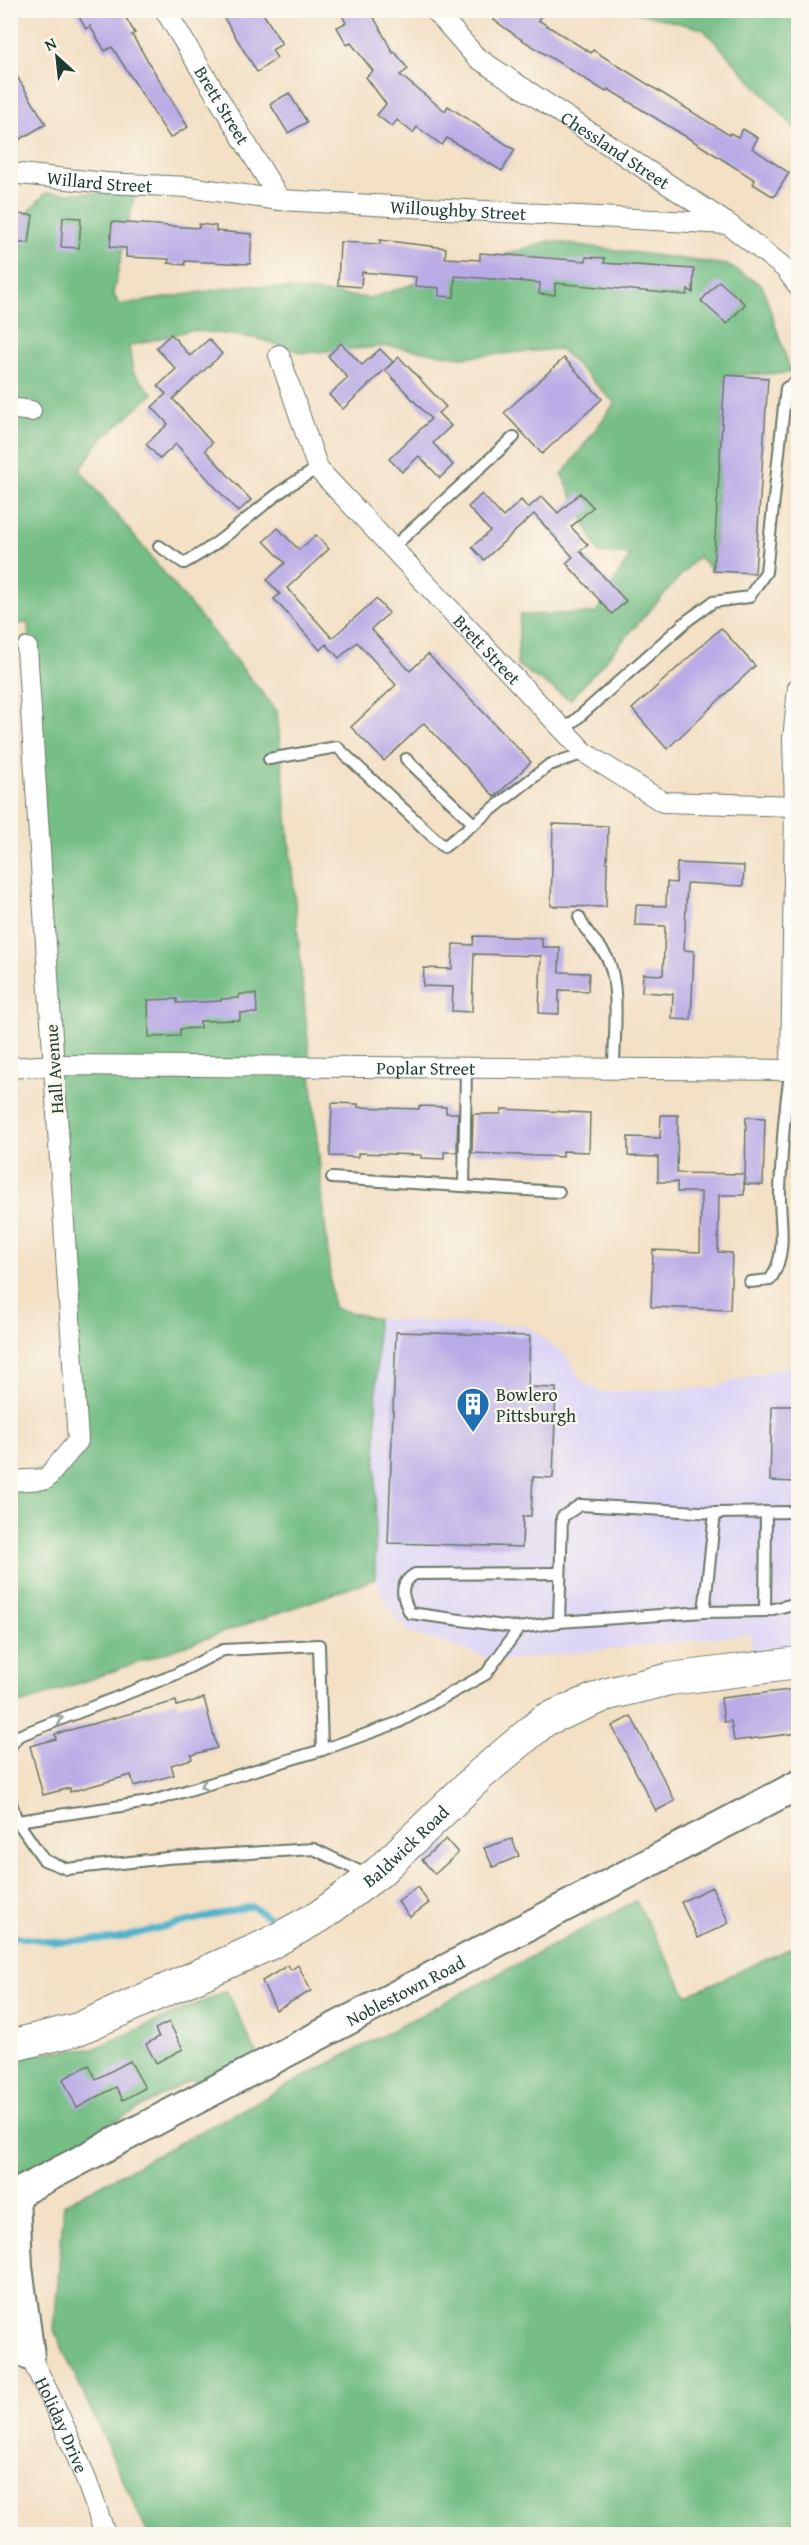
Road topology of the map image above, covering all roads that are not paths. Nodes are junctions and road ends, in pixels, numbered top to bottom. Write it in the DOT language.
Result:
graph roads {
  1 [pos="165,10"];
  2 [pos="435,10"];
  3 [pos="10,173"];
  4 [pos="188,187"];
  5 [pos="280,200"];
  6 [pos="728,224"];
  7 [pos="798,286"];
  8 [pos="279,355"];
  9 [pos="798,381"];
  10 [pos="10,408"];
  11 [pos="31,411"];
  12 [pos="514,437"];
  13 [pos="318,469"];
  14 [pos="159,546"];
  15 [pos="392,548"];
  16 [pos="27,648"];
  17 [pos="798,688"];
  18 [pos="563,731"];
  19 [pos="585,753"];
  20 [pos="269,759"];
  21 [pos="406,759"];
  22 [pos="797,807"];
  23 [pos="474,824"];
  24 [pos="579,917"];
  25 [pos="53,1065"];
  26 [pos="466,1067"];
  27 [pos="10,1068"];
  28 [pos="614,1068"];
  29 [pos="794,1070"];
  30 [pos="332,1178"];
  31 [pos="464,1186"];
  32 [pos="559,1192"];
  33 [pos="750,1282"];
  34 [pos="10,1480"];
  35 [pos="766,1512"];
  36 [pos="798,1512"];
  37 [pos="715,1513"];
  38 [pos="560,1573"];
  39 [pos="798,1603"];
  40 [pos="765,1611"];
  41 [pos="704,1612"];
  42 [pos="559,1622"];
  43 [pos="519,1628"];
  44 [pos="798,1664"];
  45 [pos="10,1747"];
  46 [pos="322,1750"];
  47 [pos="798,1785"];
  48 [pos="10,1800"];
  49 [pos="17,1821"];
  50 [pos="372,1877"];
  51 [pos="10,2046"];
  52 [pos="13,2196"];
  53 [pos="10,2320"];
  54 [pos="20,2347"];
  55 [pos="10,2528"];
  56 [pos="14,2535"];
  57 [pos="105,2535"];
  1 -- 5 [label="street, Brett Street"];
  2 -- 6 [label="street, Chessland Street"];
  3 -- 4 [label="street, Willard Street"];
  4 -- 5 [label="street, Willoughby Street"];
  5 -- 6 [label="street, Willoughby Street"];
  6 -- 7 [label="street, Chessland Street"];
  8 -- 13 [label="street, Brett Street"];
  9 -- 18 [label="lane"];
  10 -- 11 [label="street"];
  12 -- 15 [label="lane"];
  13 -- 14 [label="lane"];
  13 -- 15 [label="street, Brett Street"];
  15 -- 18 [label="street, Brett Street"];
  16 -- 25 [label="street, Hall Avenue"];
  17 -- 22 [label="street"];
  18 -- 19 [label="street, Brett Street"];
  19 -- 22 [label="street, Brett Street"];
  19 -- 23 [label="lane"];
  20 -- 23 [label="lane"];
  21 -- 23 [label="lane"];
  22 -- 29 [label="street"];
  24 -- 28 [label="lane"];
  25 -- 26 [label="street, Poplar Street"];
  25 -- 27 [label="street, Poplar Street"];
  25 -- 34 [label="street, Hall Avenue"];
  26 -- 28 [label="street, Poplar Street"];
  26 -- 31 [label="lane"];
  28 -- 29 [label="street, Poplar Street"];
  29 -- 33 [label="lane"];
  30 -- 31 [label="lane"];
  31 -- 32 [label="lane"];
  35 -- 36 [label="lane"];
  35 -- 37 [label="lane"];
  35 -- 40 [label="lane"];
  37 -- 38 [label="lane"];
  37 -- 41 [label="lane"];
  38 -- 42 [label="lane"];
  38 -- 43 [label="lane"];
  39 -- 40 [label="lane"];
  40 -- 41 [label="lane"];
  41 -- 42 [label="lane"];
  42 -- 43 [label="lane"];
  43 -- 46 [label="lane"];
  44 -- 50 [label="main road, Baldwick Road"];
  45 -- 46 [label="lane, one-way"];
  46 -- 49 [label="lane, one-way"];
  47 -- 52 [label="main road, Noblestown Road"];
  48 -- 49 [label="lane"];
  49 -- 50 [label="lane"];
  50 -- 51 [label="main road, Baldwick Road"];
  52 -- 54 [label="main road"];
  53 -- 54 [label="street, Holiday Drive"];
  54 -- 57 [label="street, Holiday Drive"];
  55 -- 56 [label="lane"];
}
